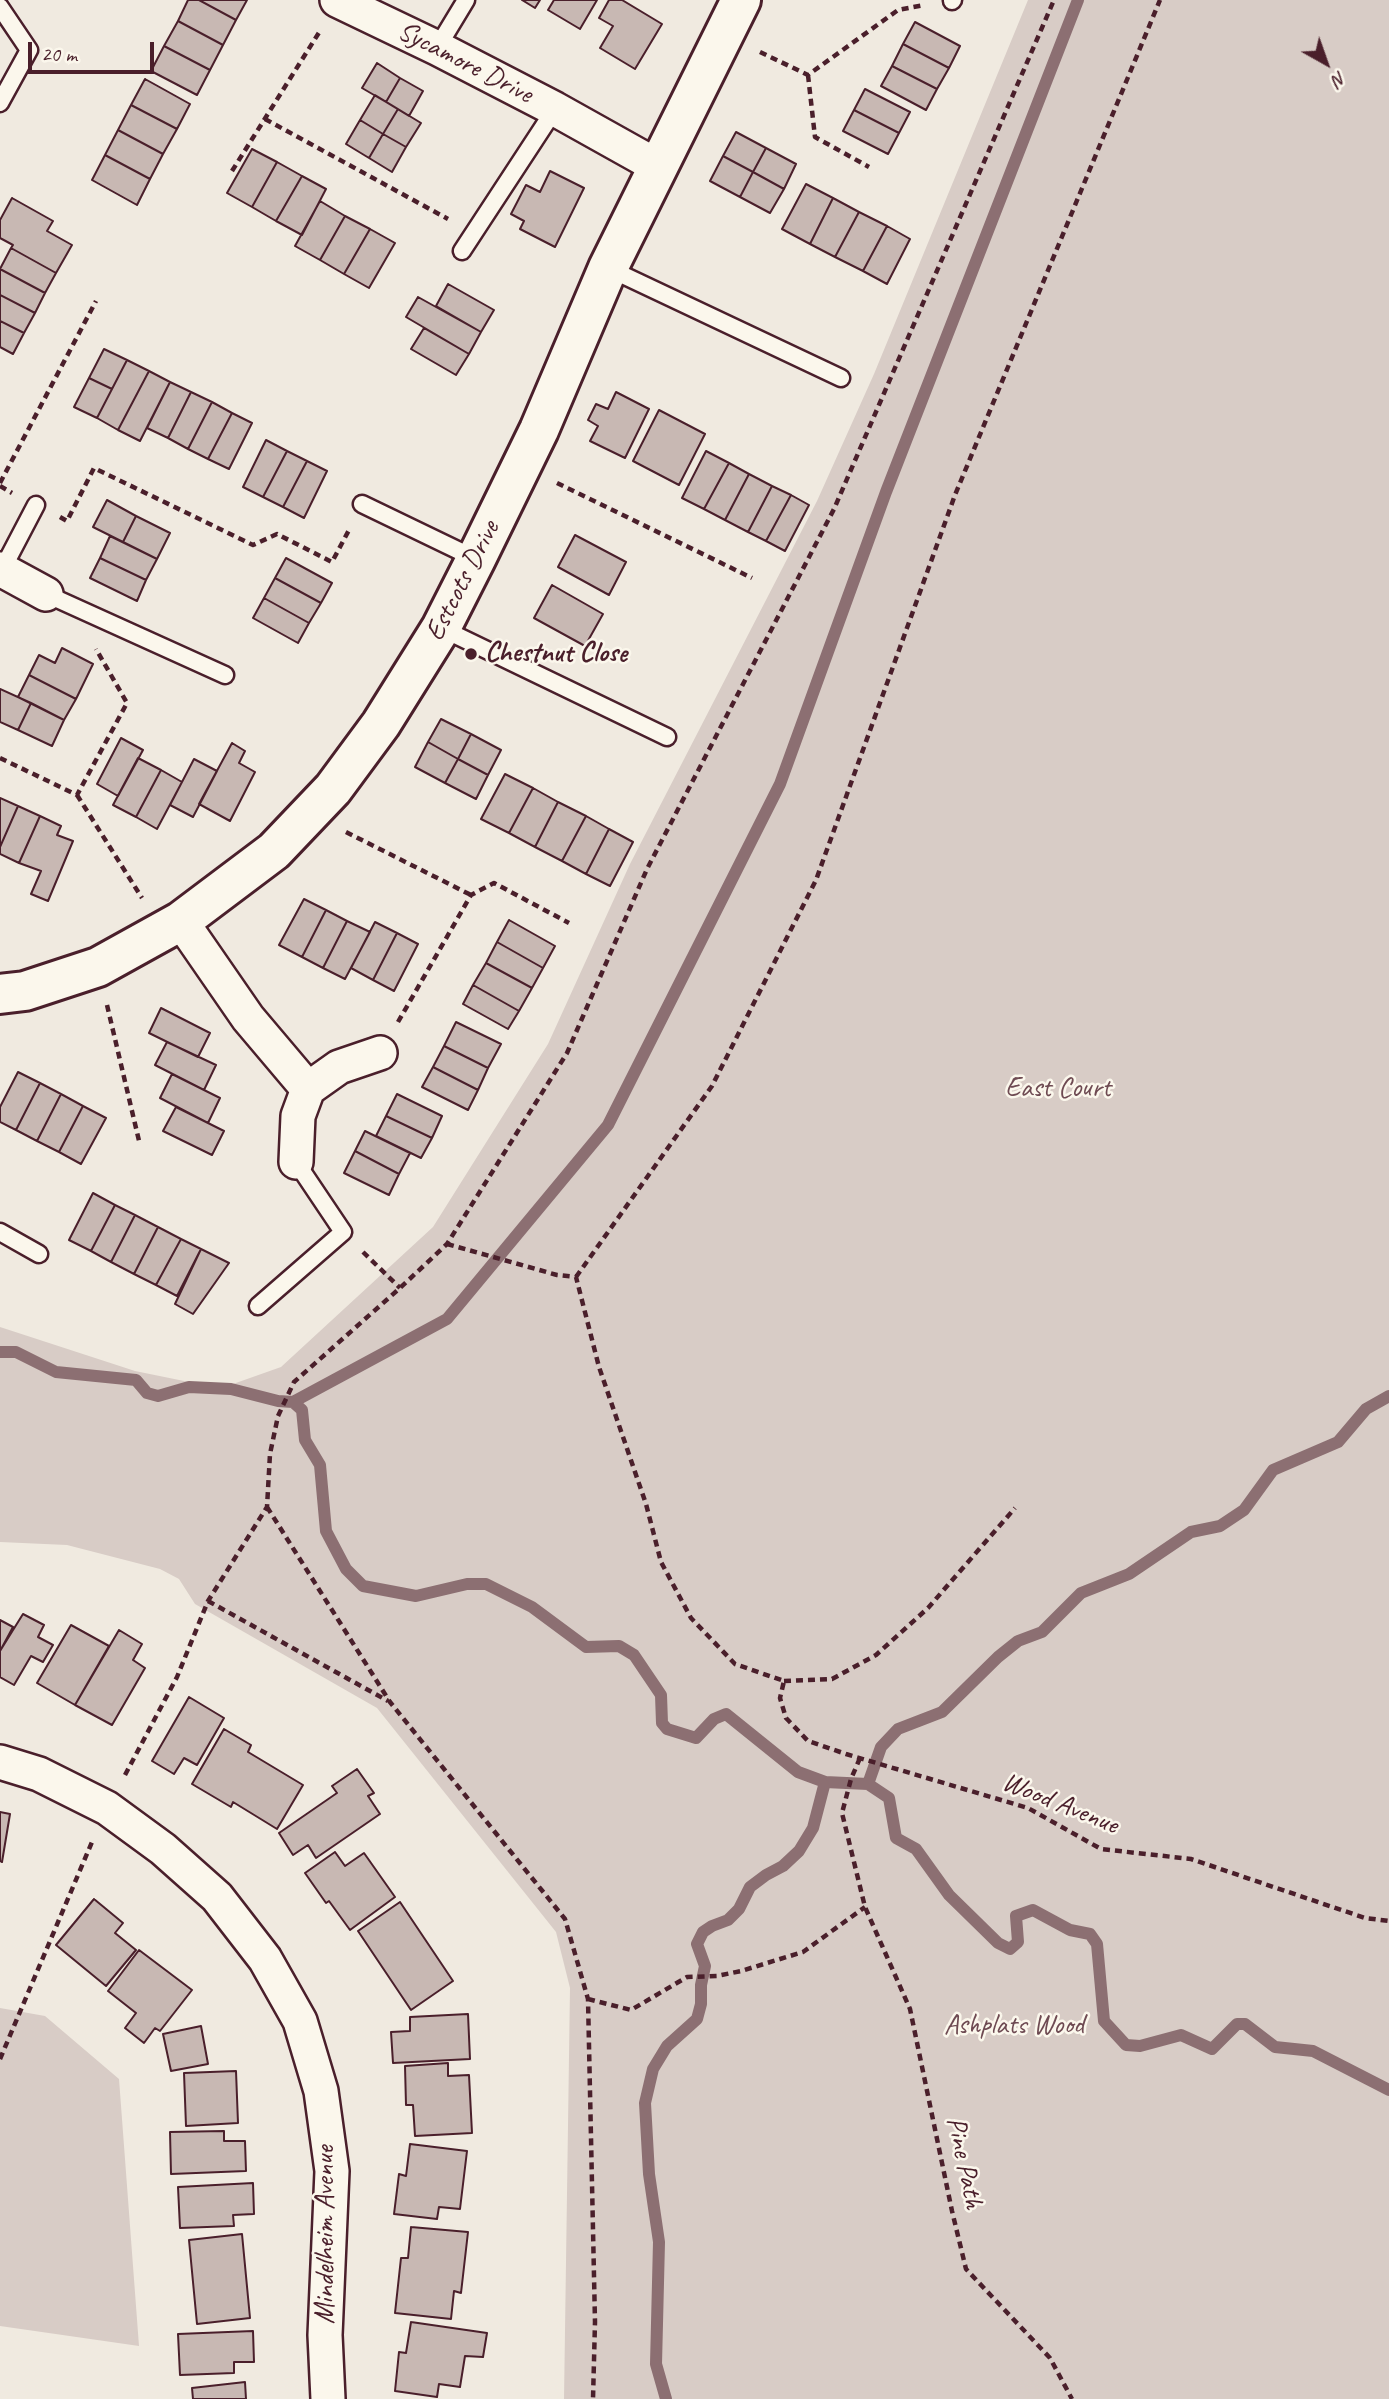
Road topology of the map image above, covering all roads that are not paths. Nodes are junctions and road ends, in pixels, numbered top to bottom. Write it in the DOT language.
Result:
graph roads {
  1 [pos="466,0"];
  2 [pos="741,0"];
  3 [pos="338,1"];
  4 [pos="0,7"];
  5 [pos="437,48"];
  6 [pos="0,103"];
  7 [pos="555,109"];
  8 [pos="657,166"];
  9 [pos="462,251"];
  10 [pos="608,268"];
  11 [pos="841,378"];
  12 [pos="362,504"];
  13 [pos="36,505"];
  14 [pos="476,559"];
  15 [pos="1,570"];
  16 [pos="46,594"];
  17 [pos="442,628"];
  18 [pos="225,676"];
  19 [pos="667,737"];
  20 [pos="172,926"];
  21 [pos="0,995"];
  22 [pos="380,1053"];
  23 [pos="308,1089"];
  24 [pos="296,1162"];
  25 [pos="0,1232"];
  26 [pos="39,1254"];
  27 [pos="258,1306"];
  28 [pos="0,1762"];
  29 [pos="328,2399"];
  1 -- 5 [label="lane"];
  2 -- 8 [label="street, Estcots Drive"];
  3 -- 5 [label="street, Sycamore Drive"];
  4 -- 6 [label="lane"];
  5 -- 7 [label="street, Sycamore Drive"];
  7 -- 8 [label="street, Sycamore Drive"];
  7 -- 9 [label="lane, Sycamore Drive"];
  8 -- 10 [label="street, Estcots Drive"];
  10 -- 11 [label="lane"];
  10 -- 14 [label="street, Estcots Drive"];
  12 -- 14 [label="lane"];
  13 -- 15 [label="lane"];
  14 -- 17 [label="street, Estcots Drive"];
  15 -- 16 [label="street"];
  16 -- 18 [label="lane"];
  17 -- 19 [label="lane"];
  17 -- 20 [label="street, Estcots Drive"];
  20 -- 21 [label="street, Estcots Drive"];
  20 -- 23 [label="street"];
  22 -- 23 [label="street"];
  23 -- 24 [label="street"];
  24 -- 27 [label="lane"];
  25 -- 26 [label="lane"];
  28 -- 29 [label="street, Mindelheim Avenue"];
}
